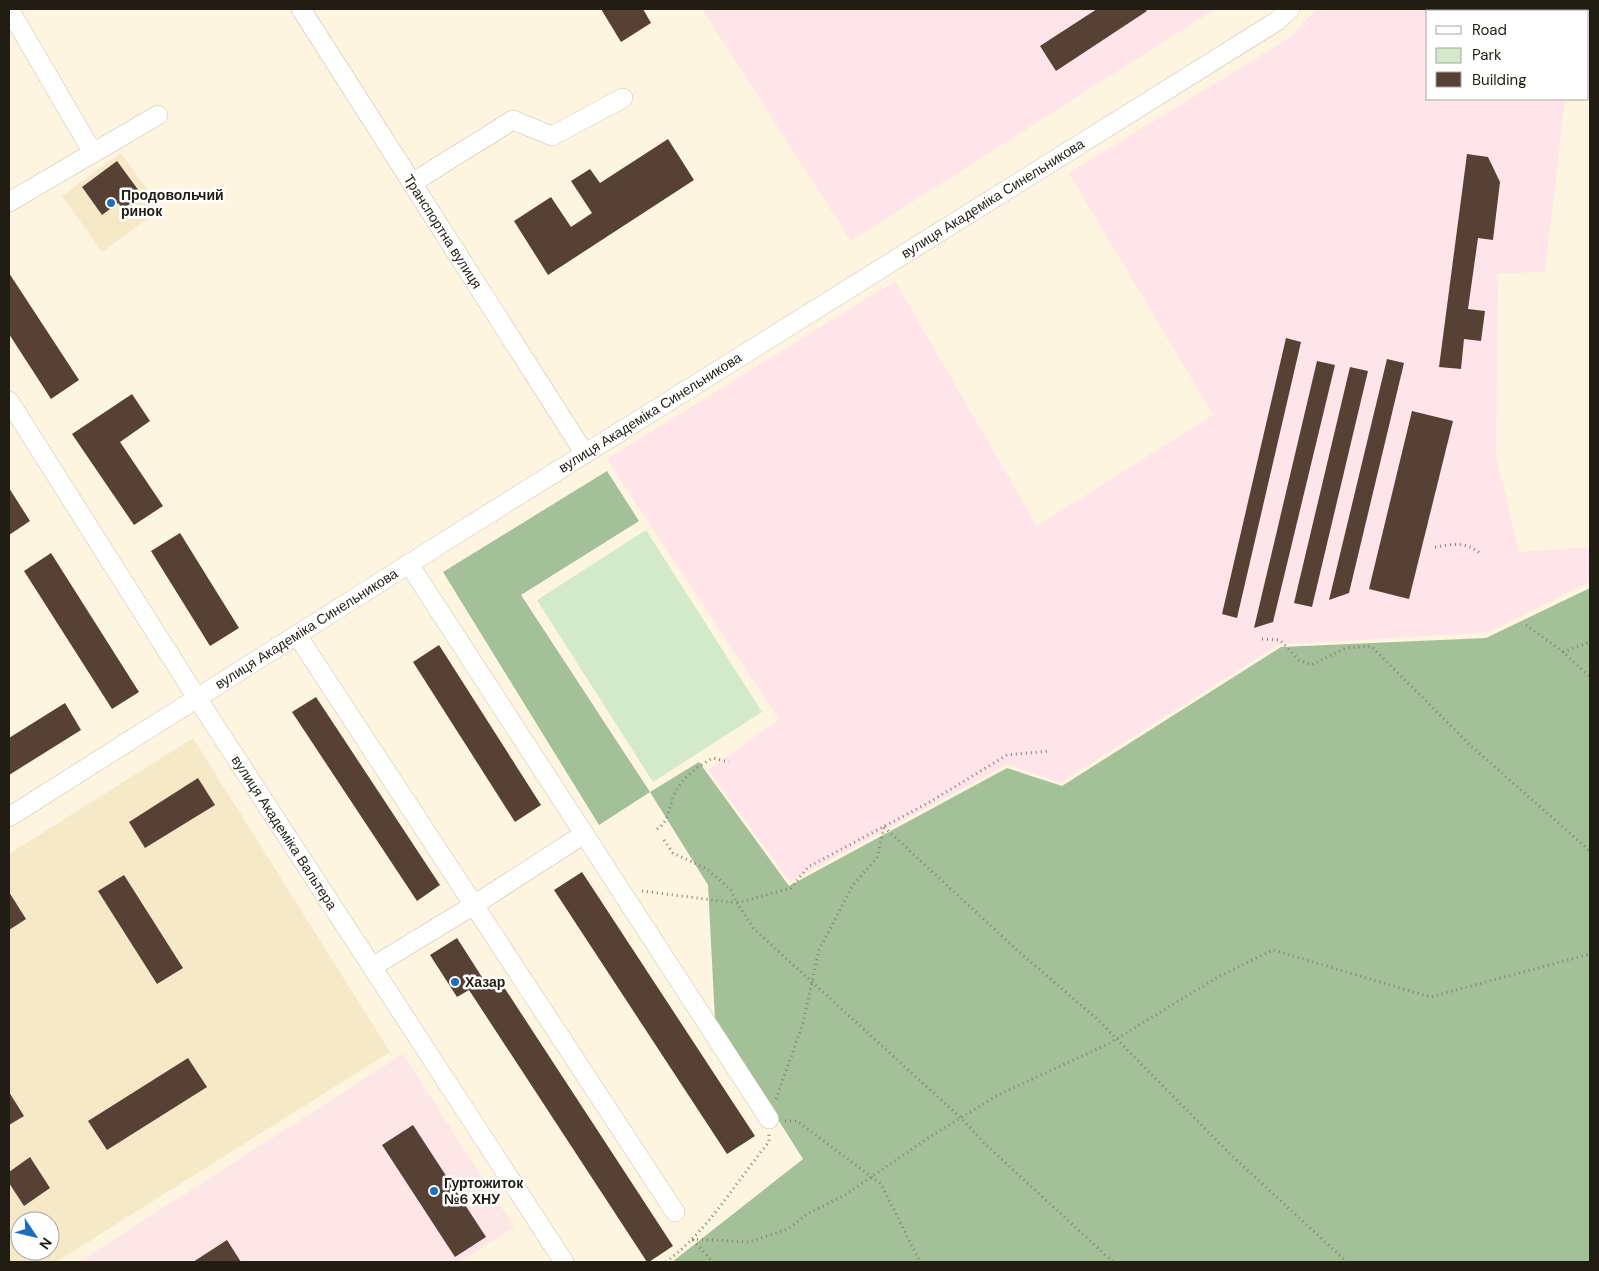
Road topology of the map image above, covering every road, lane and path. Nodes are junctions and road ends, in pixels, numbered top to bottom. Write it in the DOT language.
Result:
graph roads {
  1 [pos="9,9"];
  2 [pos="301,9"];
  3 [pos="1290,9"];
  4 [pos="623,98"];
  5 [pos="158,114"];
  6 [pos="93,152"];
  7 [pos="412,183"];
  8 [pos="9,202"];
  9 [pos="9,401"];
  10 [pos="585,454"];
  11 [pos="1435,547"];
  12 [pos="1482,554"];
  13 [pos="409,564"];
  14 [pos="1526,625"];
  15 [pos="297,635"];
  16 [pos="1262,639"];
  17 [pos="1590,642"];
  18 [pos="1563,652"];
  19 [pos="1590,677"];
  20 [pos="197,698"];
  21 [pos="1049,752"];
  22 [pos="729,762"];
  23 [pos="9,817"];
  24 [pos="884,827"];
  25 [pos="657,829"];
  26 [pos="584,834"];
  27 [pos="664,840"];
  28 [pos="1590,851"];
  29 [pos="635,887"];
  30 [pos="737,903"];
  31 [pos="474,905"];
  32 [pos="1590,954"];
  33 [pos="372,967"];
  34 [pos="811,981"];
  35 [pos="1116,1039"];
  36 [pos="961,1118"];
  37 [pos="769,1119"];
  38 [pos="871,1175"];
  39 [pos="675,1212"];
  40 [pos="692,1239"];
  41 [pos="564,1262"];
  42 [pos="666,1262"];
  43 [pos="713,1262"];
  44 [pos="920,1262"];
  45 [pos="1113,1262"];
  46 [pos="1347,1262"];
  1 -- 6 [label="street"];
  2 -- 7 [label="street, Транспортна вулиця"];
  3 -- 10 [label="street, вулиця Академіка Синельникова"];
  4 -- 7 [label="street"];
  5 -- 6 [label="street"];
  6 -- 8 [label="street"];
  7 -- 10 [label="street, Транспортна вулиця"];
  9 -- 20 [label="street, вулиця Академіка Вальтера"];
  10 -- 13 [label="street, вулиця Академіка Синельникова"];
  11 -- 12 [label="path"];
  13 -- 15 [label="street, вулиця Академіка Синельникова"];
  13 -- 26 [label="street"];
  14 -- 18 [label="path"];
  15 -- 20 [label="street, вулиця Академіка Синельникова"];
  15 -- 31 [label="street"];
  16 -- 28 [label="path"];
  17 -- 18 [label="path"];
  18 -- 19 [label="path"];
  20 -- 23 [label="street, вулиця Академіка Синельникова"];
  20 -- 33 [label="street, вулиця Академіка Вальтера"];
  21 -- 24 [label="path"];
  22 -- 25 [label="path"];
  24 -- 30 [label="path"];
  24 -- 34 [label="path"];
  24 -- 35 [label="path"];
  26 -- 31 [label="street"];
  26 -- 37 [label="street"];
  27 -- 30 [label="path"];
  29 -- 30 [label="path"];
  30 -- 34 [label="path"];
  31 -- 33 [label="street"];
  31 -- 39 [label="street"];
  32 -- 35 [label="path"];
  33 -- 41 [label="street, вулиця Академіка Вальтера"];
  34 -- 36 [label="path"];
  34 -- 37 [label="path"];
  35 -- 36 [label="path"];
  35 -- 46 [label="path"];
  36 -- 38 [label="path"];
  36 -- 45 [label="path"];
  37 -- 38 [label="path"];
  37 -- 40 [label="path"];
  38 -- 40 [label="path"];
  38 -- 44 [label="path"];
  40 -- 42 [label="path"];
  40 -- 43 [label="path"];
}
